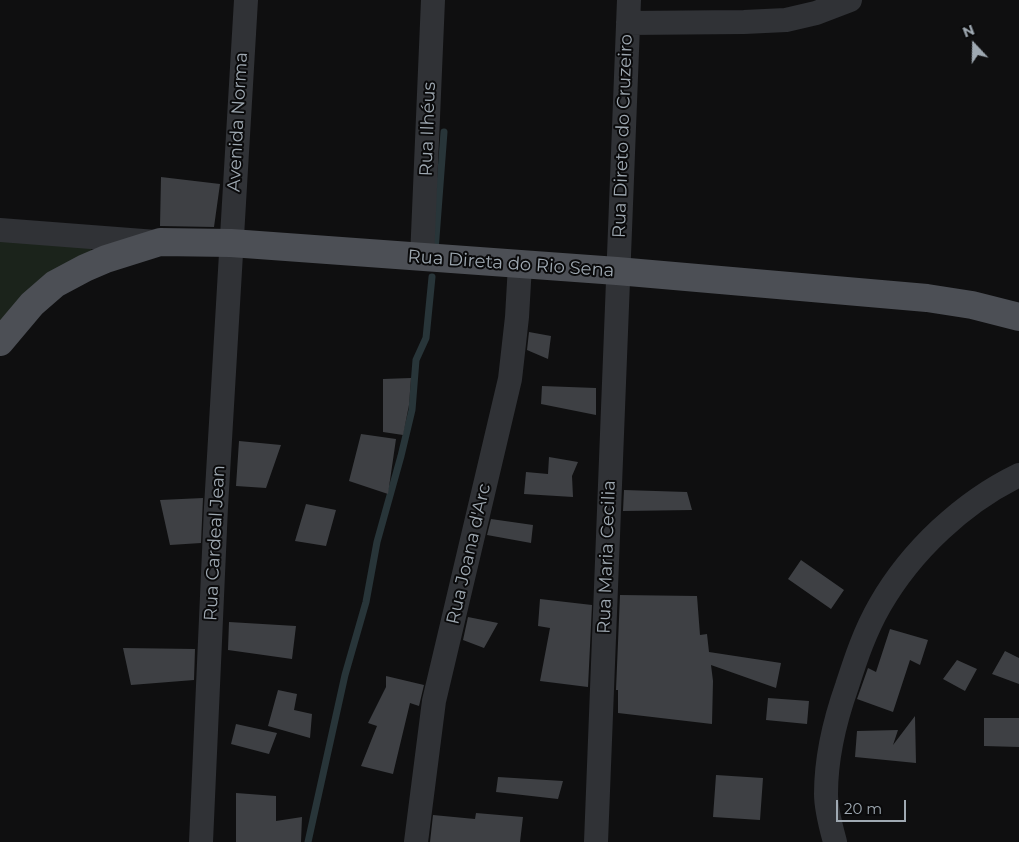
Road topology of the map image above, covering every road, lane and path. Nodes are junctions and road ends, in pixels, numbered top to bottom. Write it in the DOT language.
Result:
graph roads {
  1 [pos="246,0"];
  2 [pos="433,0"];
  3 [pos="850,0"];
  4 [pos="628,12"];
  5 [pos="0,230"];
  6 [pos="160,242"];
  7 [pos="231,243"];
  8 [pos="422,258"];
  9 [pos="520,265"];
  10 [pos="617,271"];
  11 [pos="1019,317"];
  12 [pos="0,342"];
  13 [pos="1019,475"];
  14 [pos="201,842"];
  15 [pos="416,842"];
  16 [pos="596,842"];
  17 [pos="836,842"];
  1 -- 7 [label="street, Avenida Norma"];
  2 -- 8 [label="street, Rua Ilhéus"];
  3 -- 4 [label="street"];
  4 -- 10 [label="street, Rua Direto do Cruzeiro"];
  5 -- 6 [label="street, Rua Direta do Rio Sena"];
  6 -- 7 [label="main road, Rua Direta do Rio Sena"];
  6 -- 12 [label="main road"];
  7 -- 8 [label="main road, Rua Direta do Rio Sena"];
  7 -- 14 [label="street, Rua Cardeal Jean"];
  8 -- 9 [label="main road, Rua Direta do Rio Sena"];
  9 -- 10 [label="main road, Rua Direta do Rio Sena"];
  9 -- 15 [label="street, Rua Joana d'Arc"];
  10 -- 11 [label="main road, Rua Direta do Rio Sena"];
  10 -- 16 [label="street, Rua Maria Cecilia"];
  13 -- 17 [label="street"];
}
